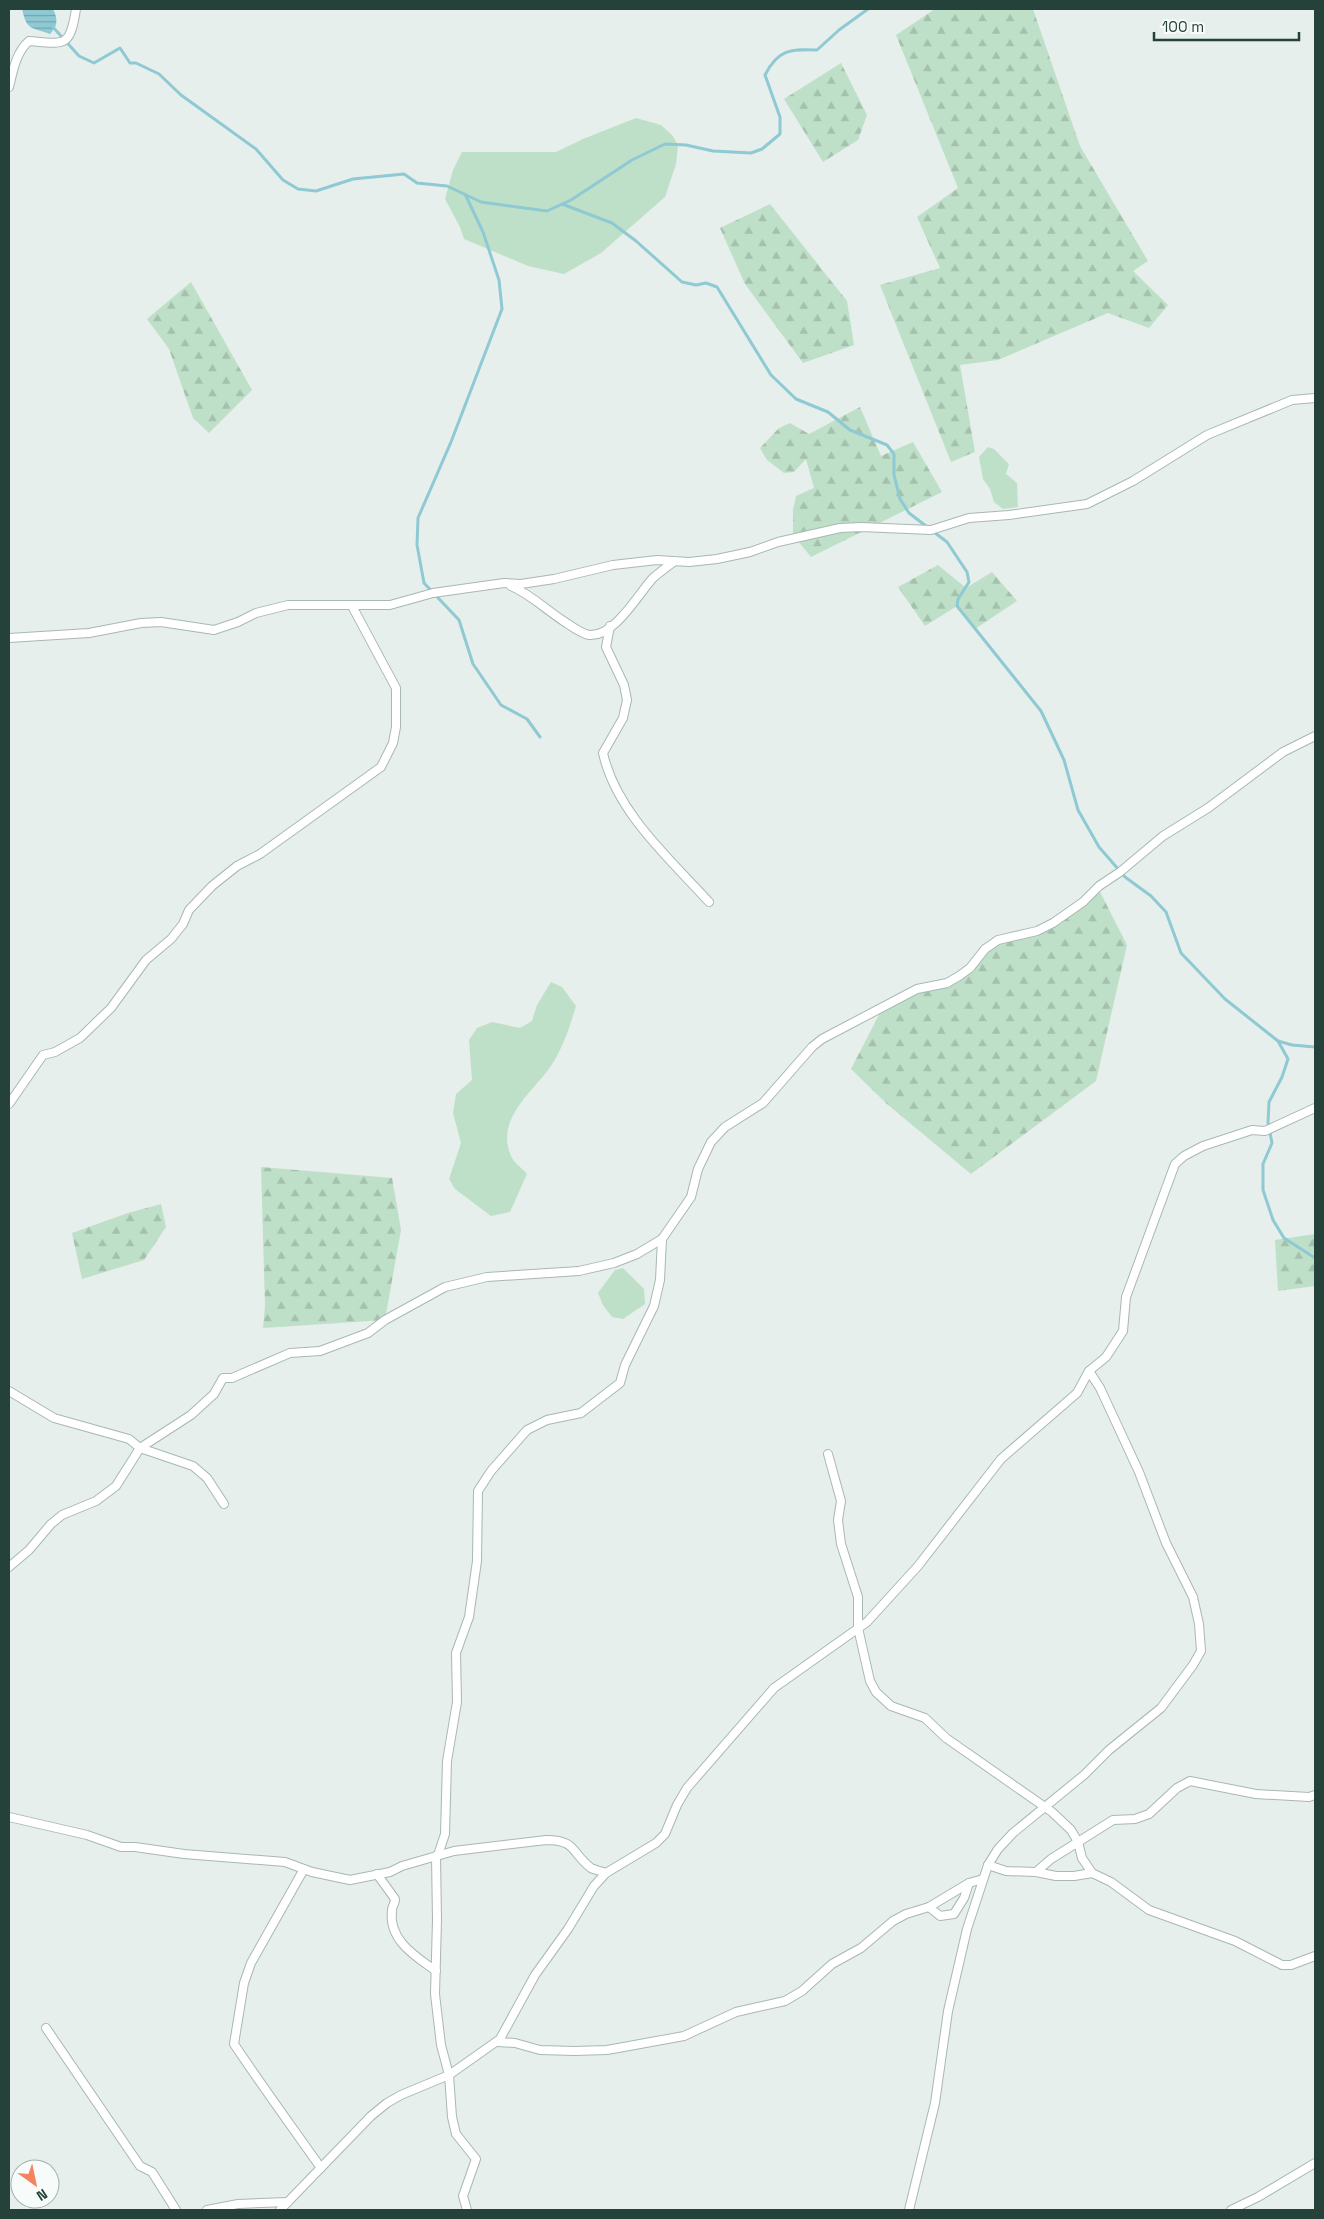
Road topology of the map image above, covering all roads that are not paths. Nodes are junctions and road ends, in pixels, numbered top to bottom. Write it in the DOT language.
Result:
graph roads {
  1 [pos="76,9"];
  2 [pos="18,54"];
  3 [pos="9,61"];
  4 [pos="9,87"];
  5 [pos="1315,398"];
  6 [pos="675,561"];
  7 [pos="504,583"];
  8 [pos="352,606"];
  9 [pos="610,626"];
  10 [pos="9,638"];
  11 [pos="1315,736"];
  12 [pos="709,902"];
  13 [pos="9,1104"];
  14 [pos="1315,1108"];
  15 [pos="1306,1113"];
  16 [pos="1315,1115"];
  17 [pos="662,1239"];
  18 [pos="1088,1371"];
  19 [pos="9,1391"];
  20 [pos="140,1448"];
  21 [pos="828,1454"];
  22 [pos="224,1504"];
  23 [pos="9,1567"];
  24 [pos="858,1628"];
  25 [pos="1315,1795"];
  26 [pos="1043,1807"];
  27 [pos="9,1817"];
  28 [pos="1078,1842"];
  29 [pos="437,1856"];
  30 [pos="988,1865"];
  31 [pos="304,1869"];
  32 [pos="1036,1872"];
  33 [pos="606,1873"];
  34 [pos="1092,1873"];
  35 [pos="377,1874"];
  36 [pos="983,1879"];
  37 [pos="969,1883"];
  38 [pos="929,1907"];
  39 [pos="1315,1956"];
  40 [pos="436,1971"];
  41 [pos="46,2028"];
  42 [pos="497,2042"];
  43 [pos="449,2075"];
  44 [pos="1315,2163"];
  45 [pos="321,2168"];
  46 [pos="288,2202"];
  47 [pos="176,2210"];
  48 [pos="207,2210"];
  49 [pos="280,2210"];
  50 [pos="467,2210"];
  51 [pos="908,2210"];
  52 [pos="1231,2210"];
  1 -- 2 [label="street"];
  2 -- 3 [label="street"];
  2 -- 4 [label="street"];
  5 -- 6 [label="street"];
  6 -- 7 [label="street"];
  6 -- 9 [label="street"];
  7 -- 8 [label="street"];
  7 -- 9 [label="street"];
  8 -- 10 [label="street"];
  8 -- 13 [label="street"];
  9 -- 12 [label="street"];
  11 -- 17 [label="street"];
  14 -- 15 [label="street"];
  15 -- 16 [label="street"];
  15 -- 18 [label="street"];
  17 -- 20 [label="street"];
  17 -- 29 [label="street"];
  18 -- 24 [label="street"];
  18 -- 26 [label="street"];
  19 -- 20 [label="street"];
  20 -- 22 [label="street"];
  20 -- 23 [label="street"];
  21 -- 24 [label="street"];
  24 -- 26 [label="street"];
  24 -- 33 [label="street"];
  25 -- 28 [label="street"];
  26 -- 28 [label="street"];
  26 -- 30 [label="street"];
  27 -- 31 [label="street"];
  28 -- 32 [label="street"];
  28 -- 34 [label="street"];
  29 -- 33 [label="street"];
  29 -- 35 [label="street"];
  29 -- 40 [label="street"];
  30 -- 32 [label="street"];
  30 -- 36 [label="street"];
  31 -- 35 [label="street"];
  31 -- 45 [label="street"];
  32 -- 34 [label="street"];
  33 -- 42 [label="street"];
  34 -- 39 [label="street"];
  35 -- 40 [label="street"];
  36 -- 37 [label="street"];
  36 -- 51 [label="street"];
  37 -- 38 [label="street"];
  37 -- 38 [label="street"];
  38 -- 42 [label="street"];
  40 -- 43 [label="street"];
  41 -- 47 [label="street"];
  42 -- 43 [label="street"];
  43 -- 45 [label="street"];
  43 -- 50 [label="street"];
  44 -- 52 [label="street"];
  45 -- 46 [label="street"];
  46 -- 48 [label="street"];
  46 -- 49 [label="street"];
}
